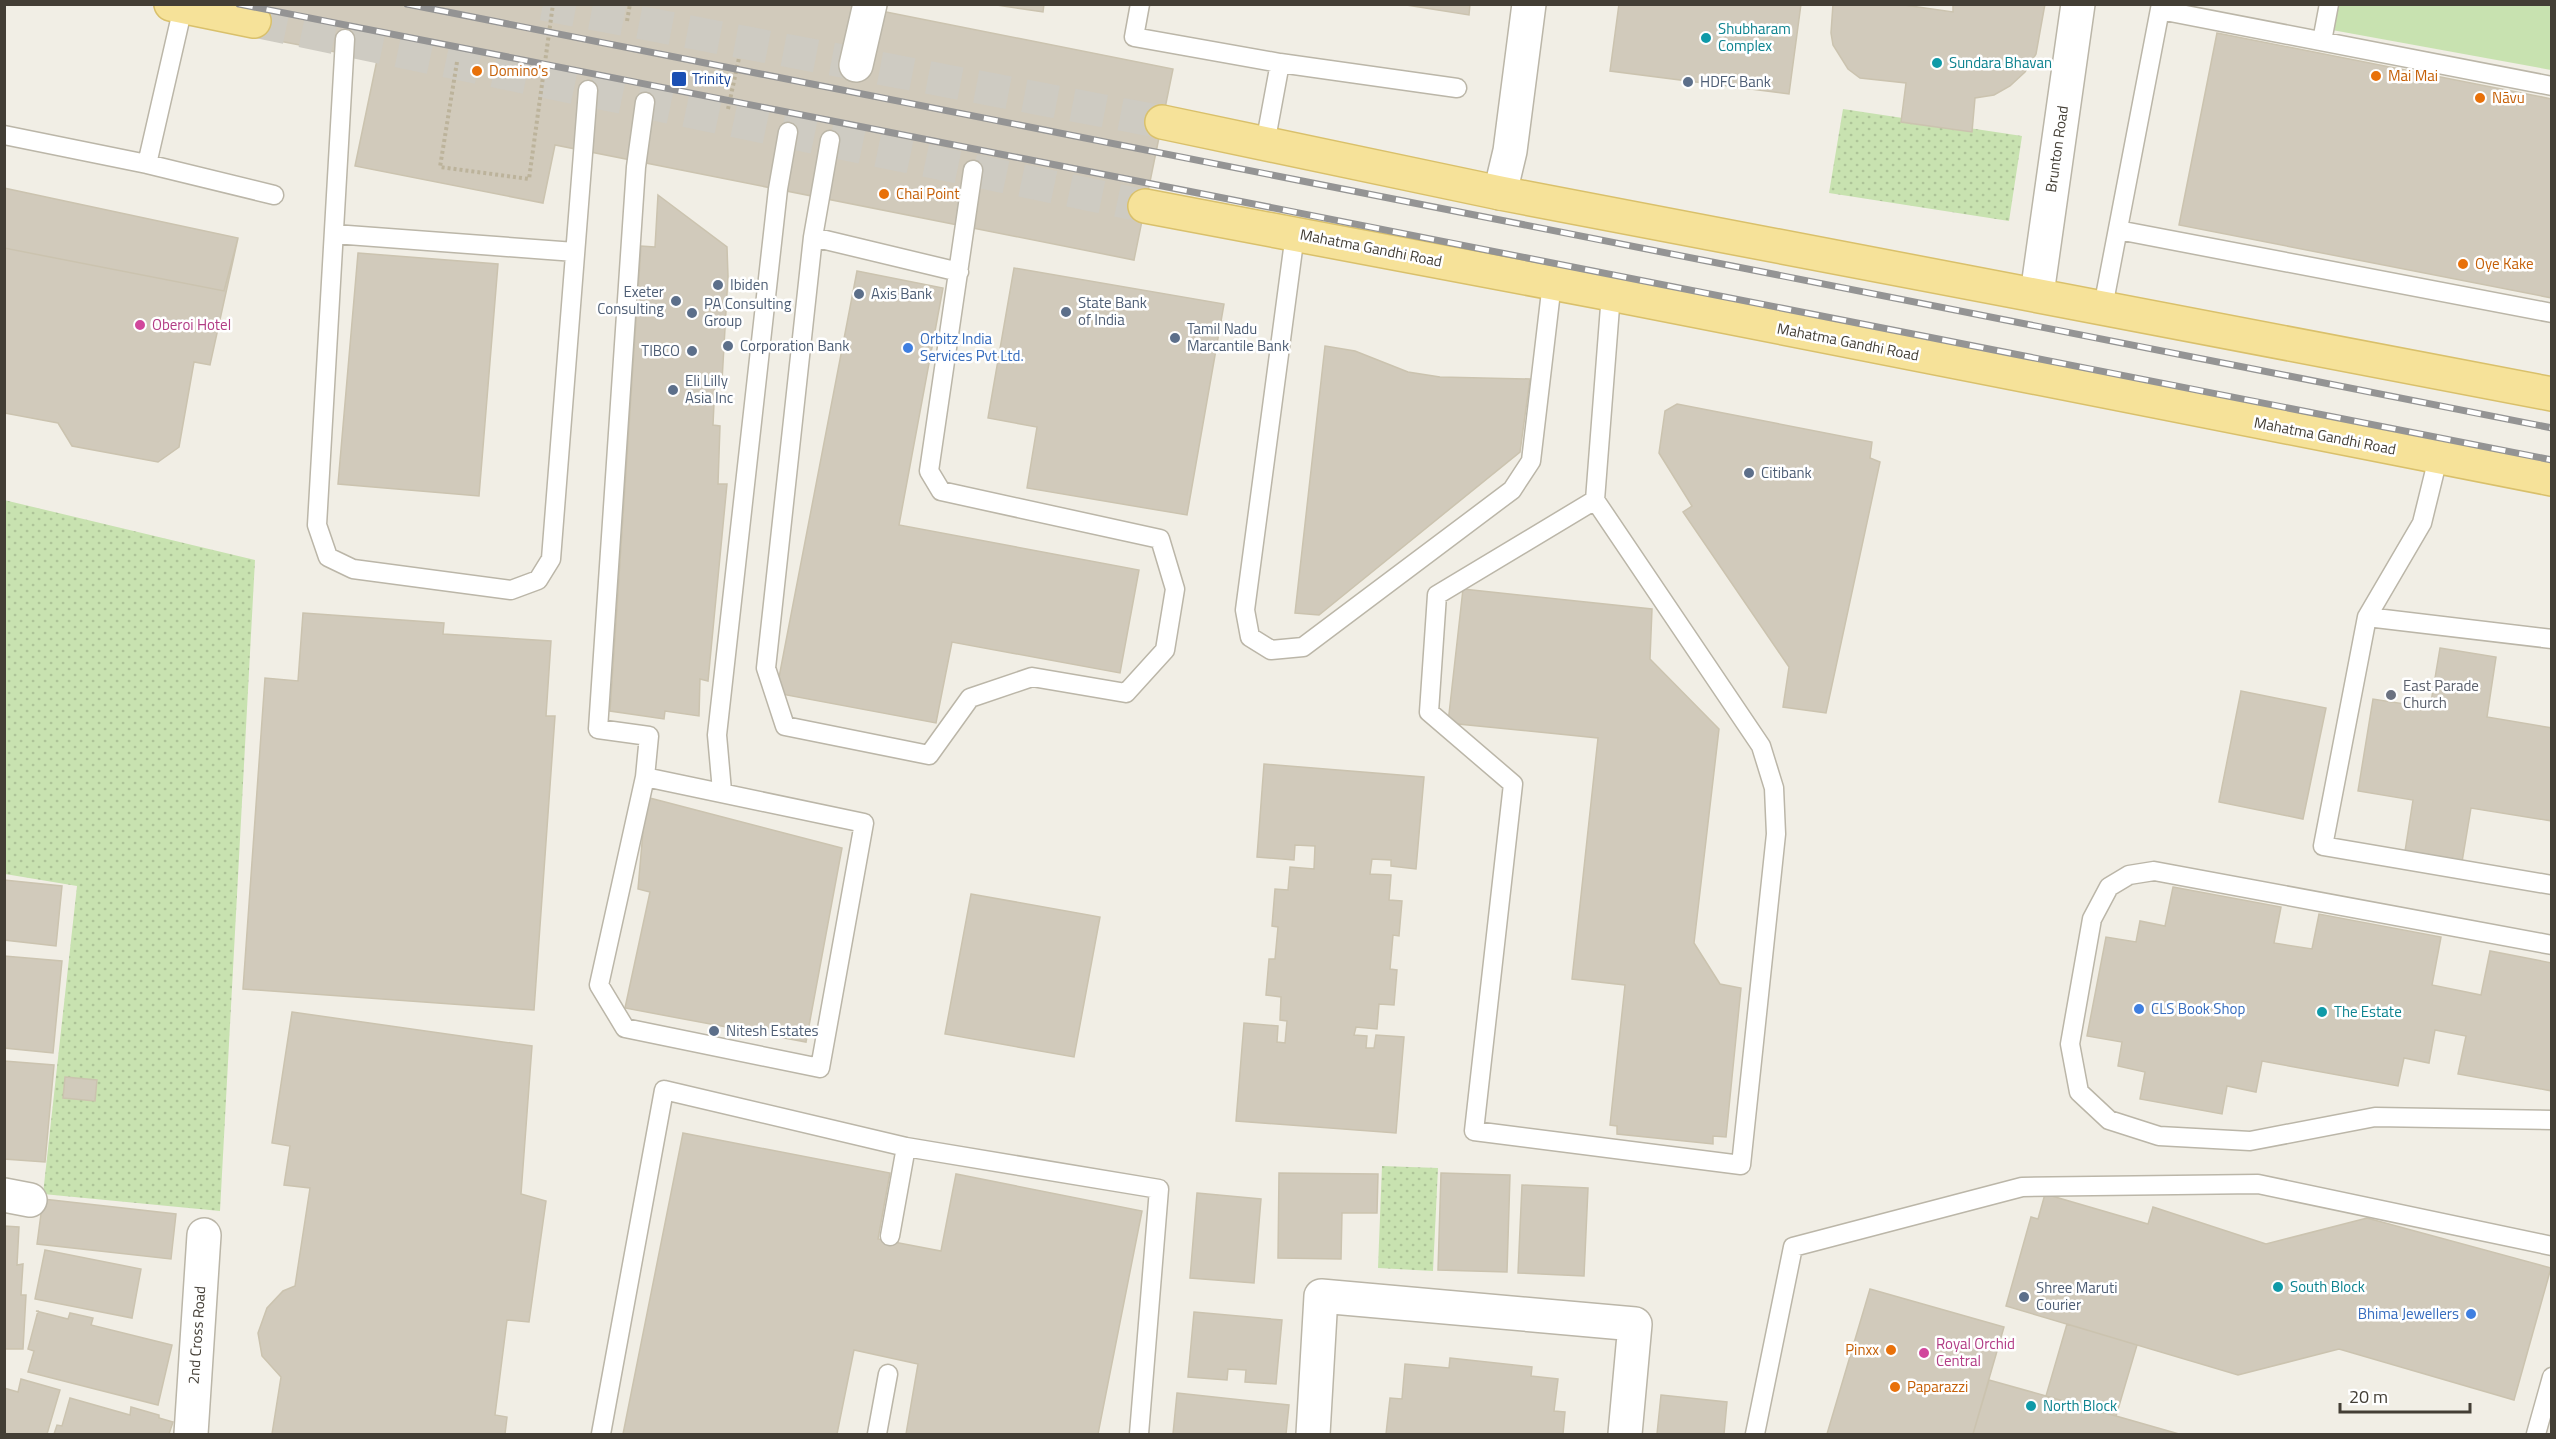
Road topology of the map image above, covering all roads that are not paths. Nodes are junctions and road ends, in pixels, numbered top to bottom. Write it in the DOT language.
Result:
graph roads {
  1 [pos="870,4"];
  2 [pos="1140,4"];
  3 [pos="1529,4"];
  4 [pos="2078,4"];
  5 [pos="2329,4"];
  6 [pos="177,6"];
  7 [pos="2161,7"];
  8 [pos="254,21"];
  9 [pos="345,39"];
  10 [pos="2322,41"];
  11 [pos="1280,63"];
  12 [pos="856,65"];
  13 [pos="2552,86"];
  14 [pos="1457,88"];
  15 [pos="588,90"];
  16 [pos="645,102"];
  17 [pos="1162,122"];
  18 [pos="788,132"];
  19 [pos="4,135"];
  20 [pos="830,140"];
  21 [pos="1264,144"];
  22 [pos="147,164"];
  23 [pos="973,170"];
  24 [pos="1500,194"];
  25 [pos="274,195"];
  26 [pos="1145,206"];
  27 [pos="2118,230"];
  28 [pos="334,234"];
  29 [pos="1295,234"];
  30 [pos="813,237"];
  31 [pos="575,252"];
  32 [pos="959,272"];
  33 [pos="1552,283"];
  34 [pos="1611,294"];
  35 [pos="2037,294"];
  36 [pos="2103,307"];
  37 [pos="2552,313"];
  38 [pos="2552,394"];
  39 [pos="2438,458"];
  40 [pos="2552,479"];
  41 [pos="1595,500"];
  42 [pos="2367,617"];
  43 [pos="2552,639"];
  44 [pos="645,777"];
  45 [pos="722,791"];
  46 [pos="2552,885"];
  47 [pos="2552,945"];
  48 [pos="2552,1120"];
  49 [pos="906,1147"];
  50 [pos="204,1235"];
  51 [pos="890,1236"];
  52 [pos="2552,1246"];
  53 [pos="888,1374"];
  54 [pos="2552,1377"];
  55 [pos="191,1434"];
  56 [pos="601,1434"];
  57 [pos="877,1434"];
  58 [pos="1139,1434"];
  59 [pos="1313,1434"];
  60 [pos="1625,1434"];
  61 [pos="1755,1434"];
  62 [pos="2536,1434"];
  1 -- 12 [label="street"];
  2 -- 11 [label="lane"];
  3 -- 24 [label="street"];
  4 -- 35 [label="street, Brunton Road"];
  5 -- 10 [label="lane"];
  6 -- 8 [label="main road"];
  6 -- 22 [label="lane"];
  7 -- 10 [label="lane"];
  7 -- 27 [label="lane"];
  9 -- 28 [label="lane"];
  10 -- 13 [label="lane"];
  11 -- 14 [label="lane"];
  11 -- 21 [label="lane"];
  15 -- 31 [label="lane"];
  16 -- 44 [label="lane"];
  17 -- 21 [label="main road"];
  18 -- 45 [label="lane"];
  19 -- 22 [label="lane"];
  20 -- 30 [label="lane"];
  21 -- 24 [label="main road"];
  22 -- 25 [label="lane"];
  23 -- 32 [label="lane"];
  24 -- 35 [label="main road"];
  26 -- 29 [label="main road, Mahatma Gandhi Road"];
  27 -- 36 [label="lane"];
  27 -- 37 [label="lane"];
  28 -- 31 [label="lane"];
  28 -- 31 [label="lane"];
  29 -- 33 [label="main road, Mahatma Gandhi Road"];
  29 -- 33 [label="lane"];
  30 -- 32 [label="lane"];
  30 -- 32 [label="lane"];
  33 -- 34 [label="main road, Mahatma Gandhi Road"];
  34 -- 39 [label="main road, Mahatma Gandhi Road"];
  34 -- 41 [label="lane"];
  35 -- 36 [label="main road"];
  36 -- 38 [label="main road"];
  39 -- 40 [label="main road, Mahatma Gandhi Road"];
  39 -- 42 [label="lane"];
  41 -- 41 [label="lane"];
  42 -- 43 [label="lane"];
  42 -- 46 [label="lane"];
  44 -- 45 [label="lane"];
  44 -- 45 [label="lane"];
  47 -- 48 [label="lane"];
  49 -- 51 [label="lane"];
  49 -- 56 [label="lane"];
  49 -- 58 [label="lane"];
  50 -- 55 [label="street, 2nd Cross Road"];
  52 -- 61 [label="lane"];
  53 -- 57 [label="lane"];
  54 -- 62 [label="lane"];
  59 -- 60 [label="street"];
}
